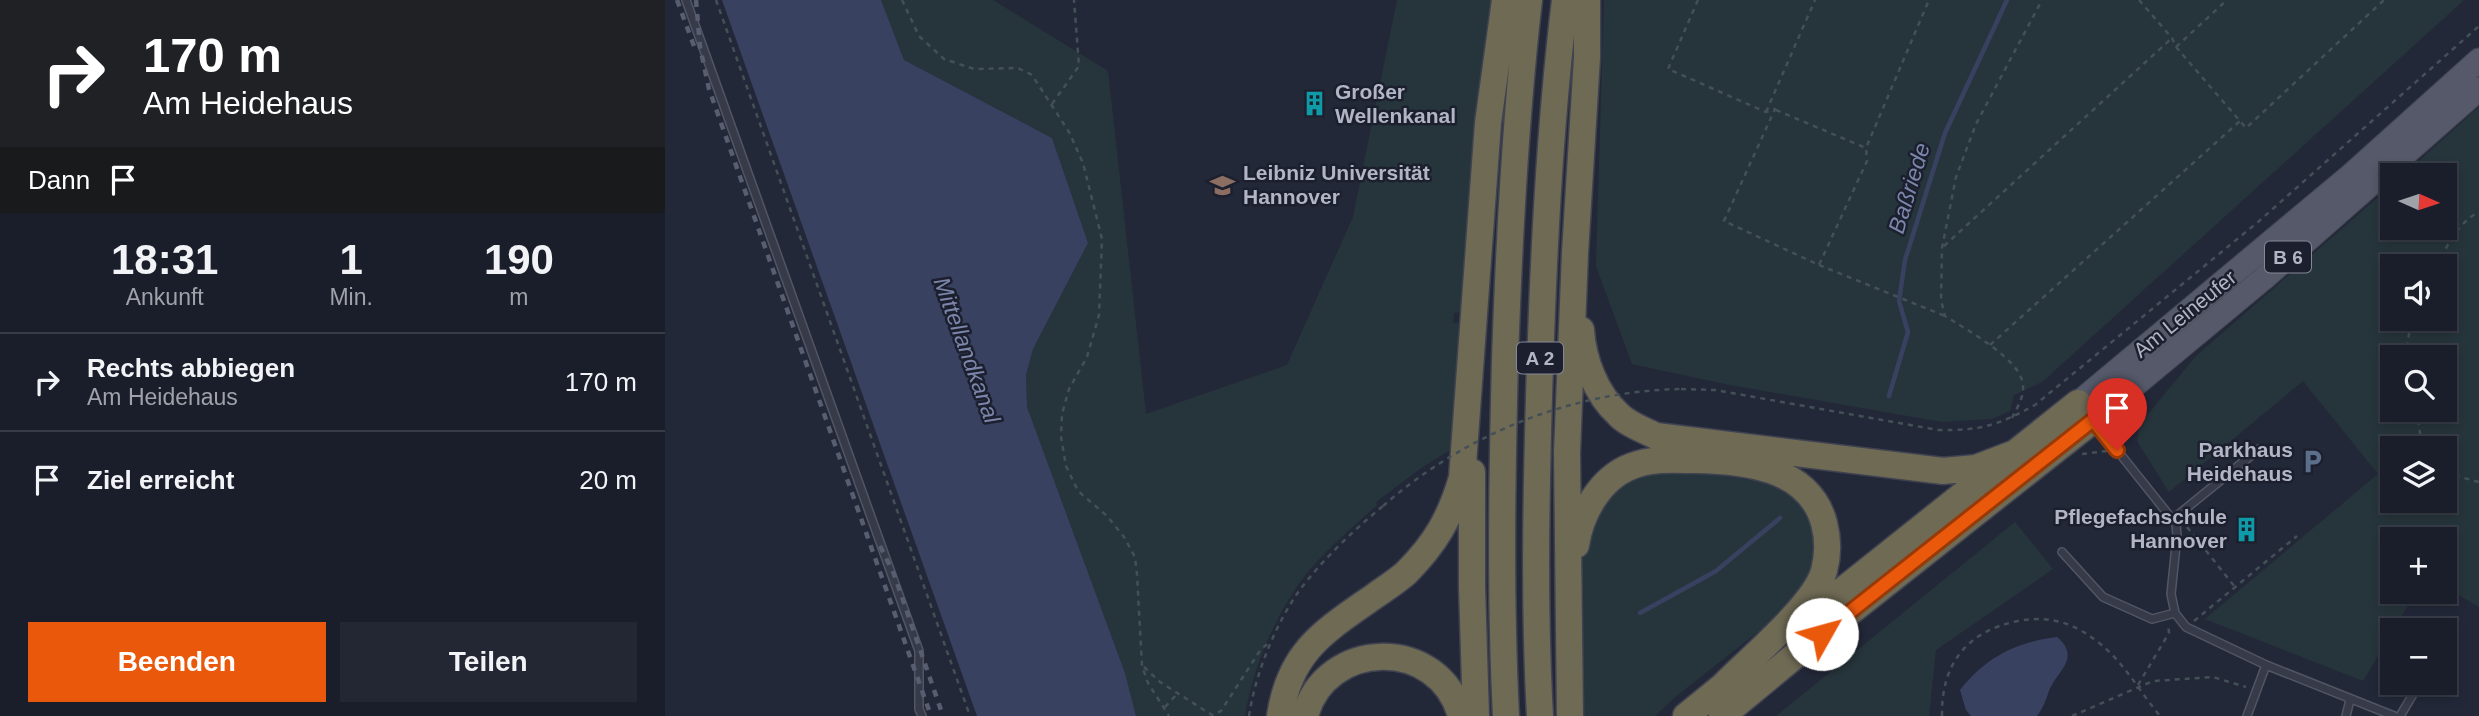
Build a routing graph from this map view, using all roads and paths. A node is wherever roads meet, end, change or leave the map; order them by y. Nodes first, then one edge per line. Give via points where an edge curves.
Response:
1 (686, 0) edge
2 (716, 0) edge
3 (902, 0) edge
4 (1074, 0) edge
5 (1505, 0) edge
6 (1529, 0) edge
7 (1565, 0) edge
8 (1587, 0) edge
9 (1698, 0) edge
10 (1815, 0) edge
11 (1929, 0) edge
12 (2042, 0) edge
13 (2139, 0) edge
14 (2227, 0) edge
15 (2384, 0) edge
16 (2479, 26) edge
17 (2172, 38) junction
18 (2176, 47) junction
19 (2479, 60) edge
20 (2479, 89) edge
21 (1052, 104) junction
22 (1775, 109) junction
23 (1766, 112) junction
24 (2240, 121) junction
25 (1866, 148) junction
26 (2479, 212) edge
27 (1942, 248) junction
28 (1575, 253) junction
29 (2443, 254) edge
30 (1819, 265) junction
31 (1945, 316) junction
32 (1990, 345) junction
33 (1472, 366) junction
34 (2085, 412) junction
35 (2013, 418) junction
36 (2259, 449) dead end
37 (2018, 452) junction
38 (2457, 476) edge
39 (2479, 482) edge
40 (2175, 517) junction
41 (2297, 536) dead end
42 (2212, 542) dead end
43 (2204, 548) junction
44 (2062, 552) dead end
45 (2235, 587) junction
46 (2171, 614) junction
47 (2186, 627) junction
48 (1272, 640) junction
49 (1568, 652) junction
50 (2266, 665) junction
51 (1142, 666) junction
52 (2138, 685) junction
53 (2256, 690) junction
54 (1177, 694) junction
55 (2413, 695) edge
56 (2350, 700) junction
57 (1725, 706) edge
58 (1164, 708) junction
59 (922, 716) edge
60 (970, 716) edge
61 (1170, 716) edge
62 (1212, 716) edge
63 (1249, 716) edge
64 (1280, 716) edge
65 (1304, 716) edge
66 (1461, 716) edge
67 (1476, 716) edge
68 (1506, 716) edge
69 (1540, 716) edge
70 (1570, 716) edge
71 (1686, 716) edge
72 (1942, 716) edge
73 (2071, 716) edge
74 (2160, 716) edge
75 (2247, 716) edge
76 (2346, 716) edge
77 (2394, 716) edge
78 (2400, 716) edge

1 - 59 lane via 919,651
2 - 60 path
3 - 21 path via 919,36 944,59 974,69 1019,68 1032,75
4 - 21 path via 1079,66
5 - 33 highway via 1488,124
6 - 68 highway, A 2 via 1507,301 1502,472
7 - 69 highway, A 2 via 1543,274 1536,622
8 - 28 highway
9 - 23 path via 1668,69
10 - 23 path
11 - 25 path
12 - 27 path via 1976,124 1956,177
13 - 17 path
14 - 18 path
15 - 24 path via 2246,128
16 - 35 path via 2258,222 2035,405
17 - 18 path
17 - 27 path
18 - 24 path
19 - 34 main road, Am Leineufer / B 6
20 - 34 main road, Am Leineufer / B 6 via 2263,279
21 - 51 path via 1083,163 1103,239 1099,315 1087,357 1069,389 1061,437 1066,466 1078,491 1107,516 1135,557
22 - 23 path
22 - 25 path
22 - 30 path via 1724,221
24 - 32 path
25 - 30 path via 1867,161
26 - 29 path via 2456,232
27 - 31 path
28 - 37 highway via 1582,345 1597,388 1619,416 1656,436 1943,471 1976,468
28 - 49 highway via 1567,453
30 - 31 path
31 - 32 path
32 - 35 path via 2018,370 2024,384
33 - 64 highway via 1462,478 1451,512 1404,575 1330,628 1299,658 1288,680
33 - 67 highway
34 - 37 highway, Am Leineufer / B 6
34 - 40 lane
34 - 57 highway, Am Leineufer / B 6
35 - 48 path, bridge via 1966,430 1938,430 1715,390 1681,389 1600,397 1537,415 1455,455 1383,506 1299,591
36 - 40 lane
37 - 57 highway, Am Leineufer / B 6
38 - 39 path
40 - 43 path
40 - 46 lane
41 - 45 path
42 - 43 path
43 - 45 path
44 - 46 lane via 2103,597 2152,619
45 - 47 path
46 - 47 lane
46 - 52 path via 2169,633
47 - 50 lane
48 - 62 path via 1261,649 1221,711
48 - 63 path
49 - 57 highway via 1577,539 1585,512 1615,475 1638,464 1664,460 1766,468 1795,481 1821,512 1826,530 1824,570 1807,602
49 - 70 highway
50 - 53 lane
50 - 56 lane
51 - 54 path
51 - 58 path
52 - 53 path via 2213,677
52 - 72 path via 2114,654 2066,622 2026,620 1992,628 1966,646 1945,681
52 - 73 path
52 - 74 path
53 - 75 lane
54 - 58 path
54 - 62 path
55 - 78 lane
56 - 76 lane
56 - 77 lane
57 - 71 highway, Am Leineufer / B 6
58 - 61 path
65 - 66 highway via 1329,677 1343,667 1379,656 1412,660 1429,668

